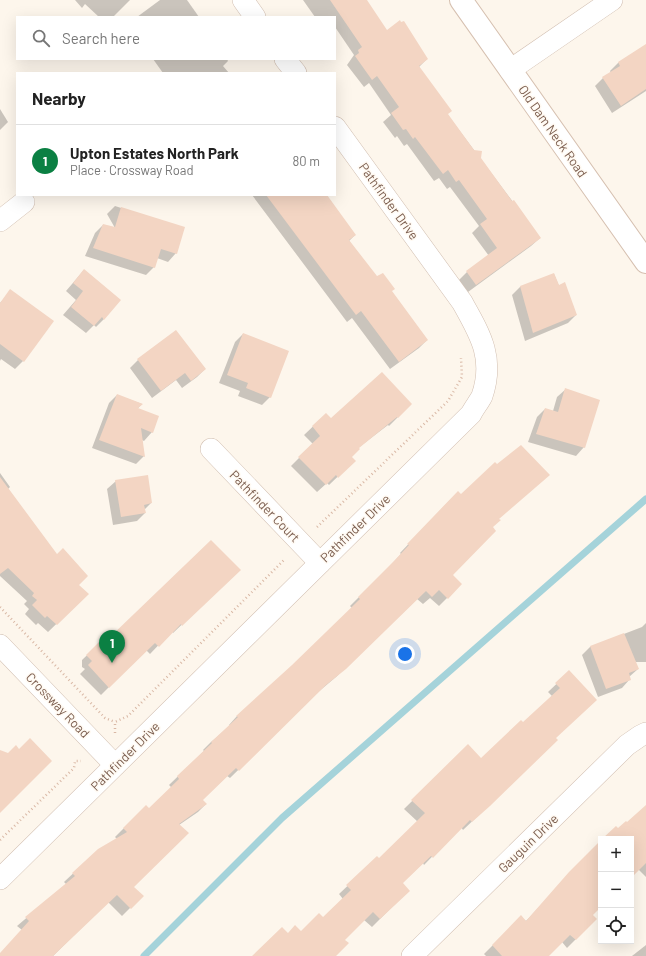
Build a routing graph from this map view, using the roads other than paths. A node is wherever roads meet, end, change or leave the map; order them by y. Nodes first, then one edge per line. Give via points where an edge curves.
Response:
1 (242, 0) edge
2 (461, 0) edge
3 (612, 0) edge
4 (254, 16) edge
5 (287, 60) edge
6 (510, 70) junction
7 (295, 72) edge
8 (336, 128) edge
9 (24, 202) dead end
10 (0, 221) edge
11 (646, 262) edge
12 (211, 450) dead end
13 (320, 563) junction
14 (0, 645) edge
15 (646, 733) edge
16 (115, 765) junction
17 (0, 879) edge
18 (412, 956) edge

1 - 4 street
2 - 6 street, Old Dam Neck Road
3 - 6 street
5 - 7 street
6 - 11 street, Old Dam Neck Road
8 - 13 street, Pathfinder Drive via 462,302 487,354 487,376 481,396 471,414
9 - 10 street
12 - 13 street, Pathfinder Court
13 - 16 street, Pathfinder Drive
14 - 16 street, Crossway Road
15 - 18 street, Gauguin Drive via 627,745
16 - 17 street, Pathfinder Drive

